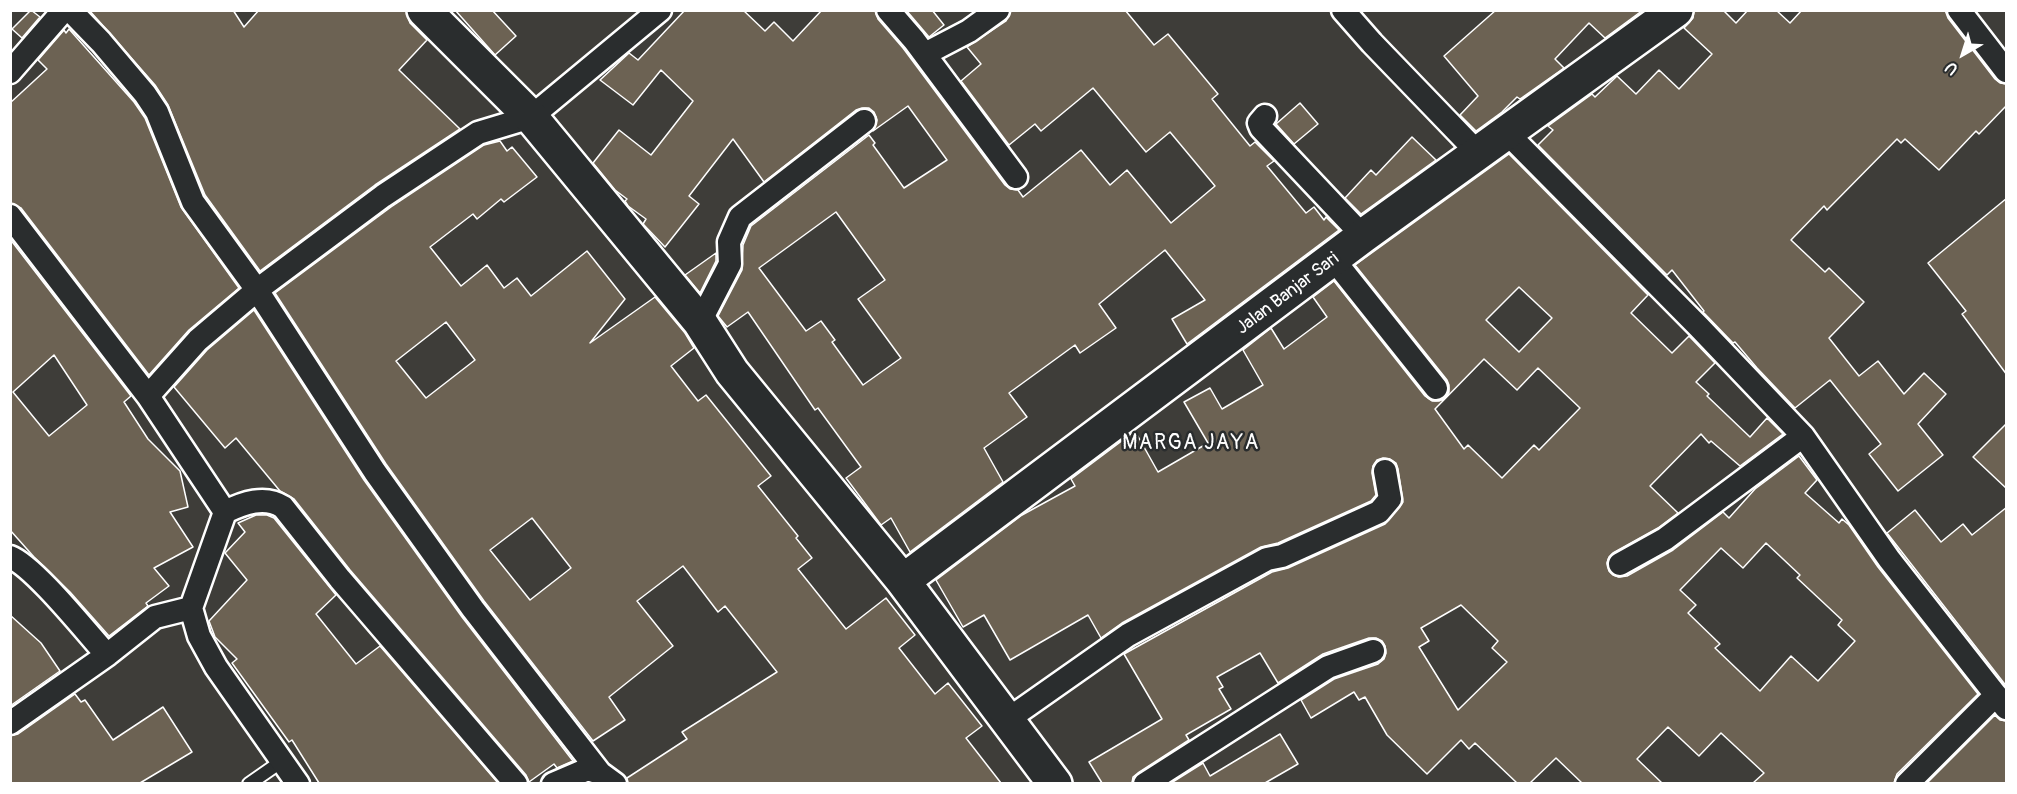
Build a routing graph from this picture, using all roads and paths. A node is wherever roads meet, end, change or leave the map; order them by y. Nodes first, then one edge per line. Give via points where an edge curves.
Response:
1 (64, 10) edge
2 (70, 10) edge
3 (424, 10) edge
4 (660, 10) edge
5 (888, 10) edge
6 (998, 10) edge
7 (1343, 10) edge
8 (1676, 10) edge
9 (1959, 10) edge
10 (925, 54) junction
11 (2007, 71) edge
12 (10, 72) edge
13 (1265, 116) dead end
14 (531, 117) junction
15 (864, 121) dead end
16 (1507, 133) junction
17 (1479, 154) junction
18 (1016, 177) dead end
19 (10, 216) edge
20 (1363, 236) junction
21 (1334, 260) junction
22 (257, 290) junction
23 (700, 321) junction
24 (1436, 388) dead end
25 (148, 396) junction
26 (1803, 436) junction
27 (1386, 471) dead end
28 (225, 512) junction
29 (10, 556) edge
30 (1620, 564) dead end
31 (903, 581) junction
32 (191, 608) junction
33 (1373, 651) dead end
34 (107, 655) junction
35 (2001, 702) edge
36 (1007, 720) junction
37 (10, 723) edge
38 (282, 761) junction
39 (608, 778) edge
40 (249, 783) edge
41 (298, 783) edge
42 (516, 783) edge
43 (553, 783) edge
44 (1055, 783) edge
45 (1145, 783) edge
46 (1907, 783) edge

1 - 12 street
2 - 22 street via 145,94 157,112 192,202
3 - 14 street
4 - 14 street
5 - 10 street
6 - 10 street via 969,31
7 - 17 street
8 - 16 street, Jalan Banjar Sari
9 - 11 street
10 - 18 street
13 - 20 street via 1259,123 1261,128
14 - 22 street via 478,133 383,196
14 - 23 street
15 - 23 street via 740,217 729,242 730,264
16 - 17 street, Jalan Banjar Sari
16 - 26 street
17 - 20 street, Jalan Banjar Sari
19 - 25 street
20 - 21 street, Jalan Banjar Sari
21 - 24 street
21 - 31 street, Jalan Banjar Sari
22 - 25 street via 198,340
22 - 39 street via 375,472 473,609
23 - 31 street via 732,372
25 - 28 street
26 - 30 street via 1665,539
26 - 35 street via 1889,559
27 - 36 street via 1390,499 1379,512 1282,556 1267,559 1128,635
28 - 32 street
28 - 42 street via 253,501 274,501 283,507
29 - 34 street via 44,585
31 - 36 street
32 - 34 street via 154,616
32 - 38 street via 199,636 216,667
33 - 45 street via 1328,667
34 - 37 street
35 - 46 street
36 - 44 street
38 - 40 lane
38 - 41 street
39 - 43 street via 588,769

